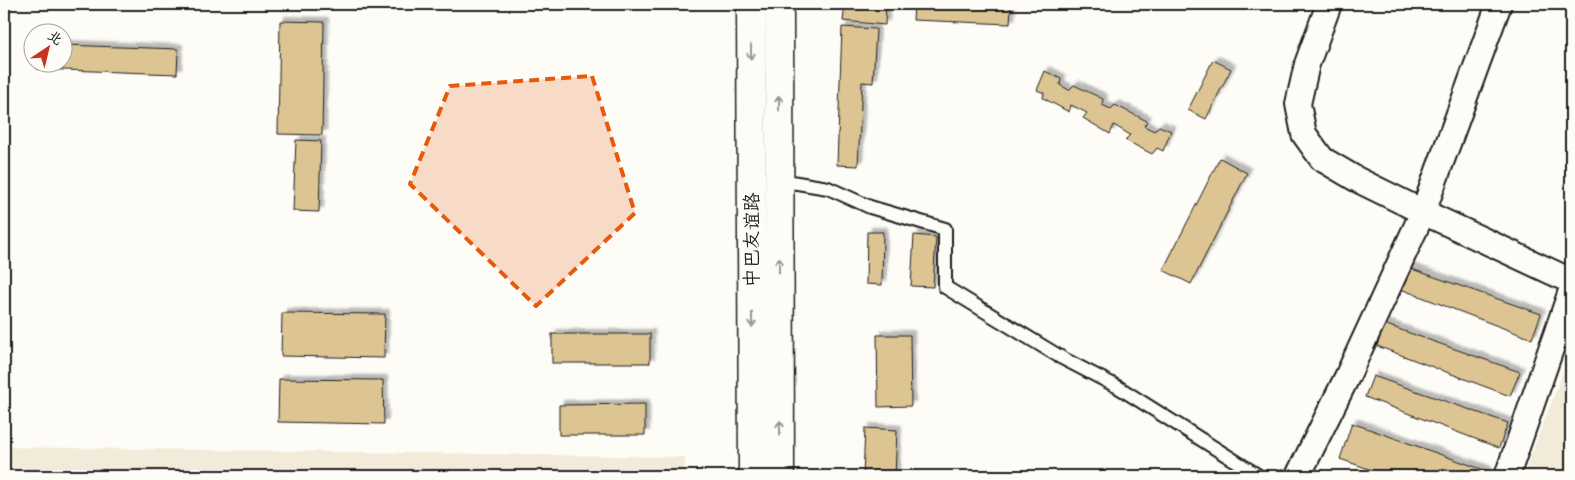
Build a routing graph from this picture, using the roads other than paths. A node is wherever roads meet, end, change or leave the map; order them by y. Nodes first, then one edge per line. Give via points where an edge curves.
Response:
1 (751, 4) edge
2 (779, 4) edge
3 (1329, 4) edge
4 (1499, 4) edge
5 (779, 180) junction
6 (1423, 212) junction
7 (1571, 281) edge
8 (1571, 291) edge
9 (753, 476) edge
10 (780, 476) edge
11 (1259, 476) edge
12 (1298, 476) edge
13 (1507, 476) edge

1 -> 9 highway, 中巴友谊路
5 -> 2 highway, 中巴友谊路
3 - 6 street via 1307,64 1298,104 1304,134 1322,159
4 - 6 street
10 -> 5 highway, 中巴友谊路
5 - 11 lane via 828,188 870,208 945,229 945,287 1062,358 1118,387
6 - 7 street
6 - 12 street
8 - 13 street

